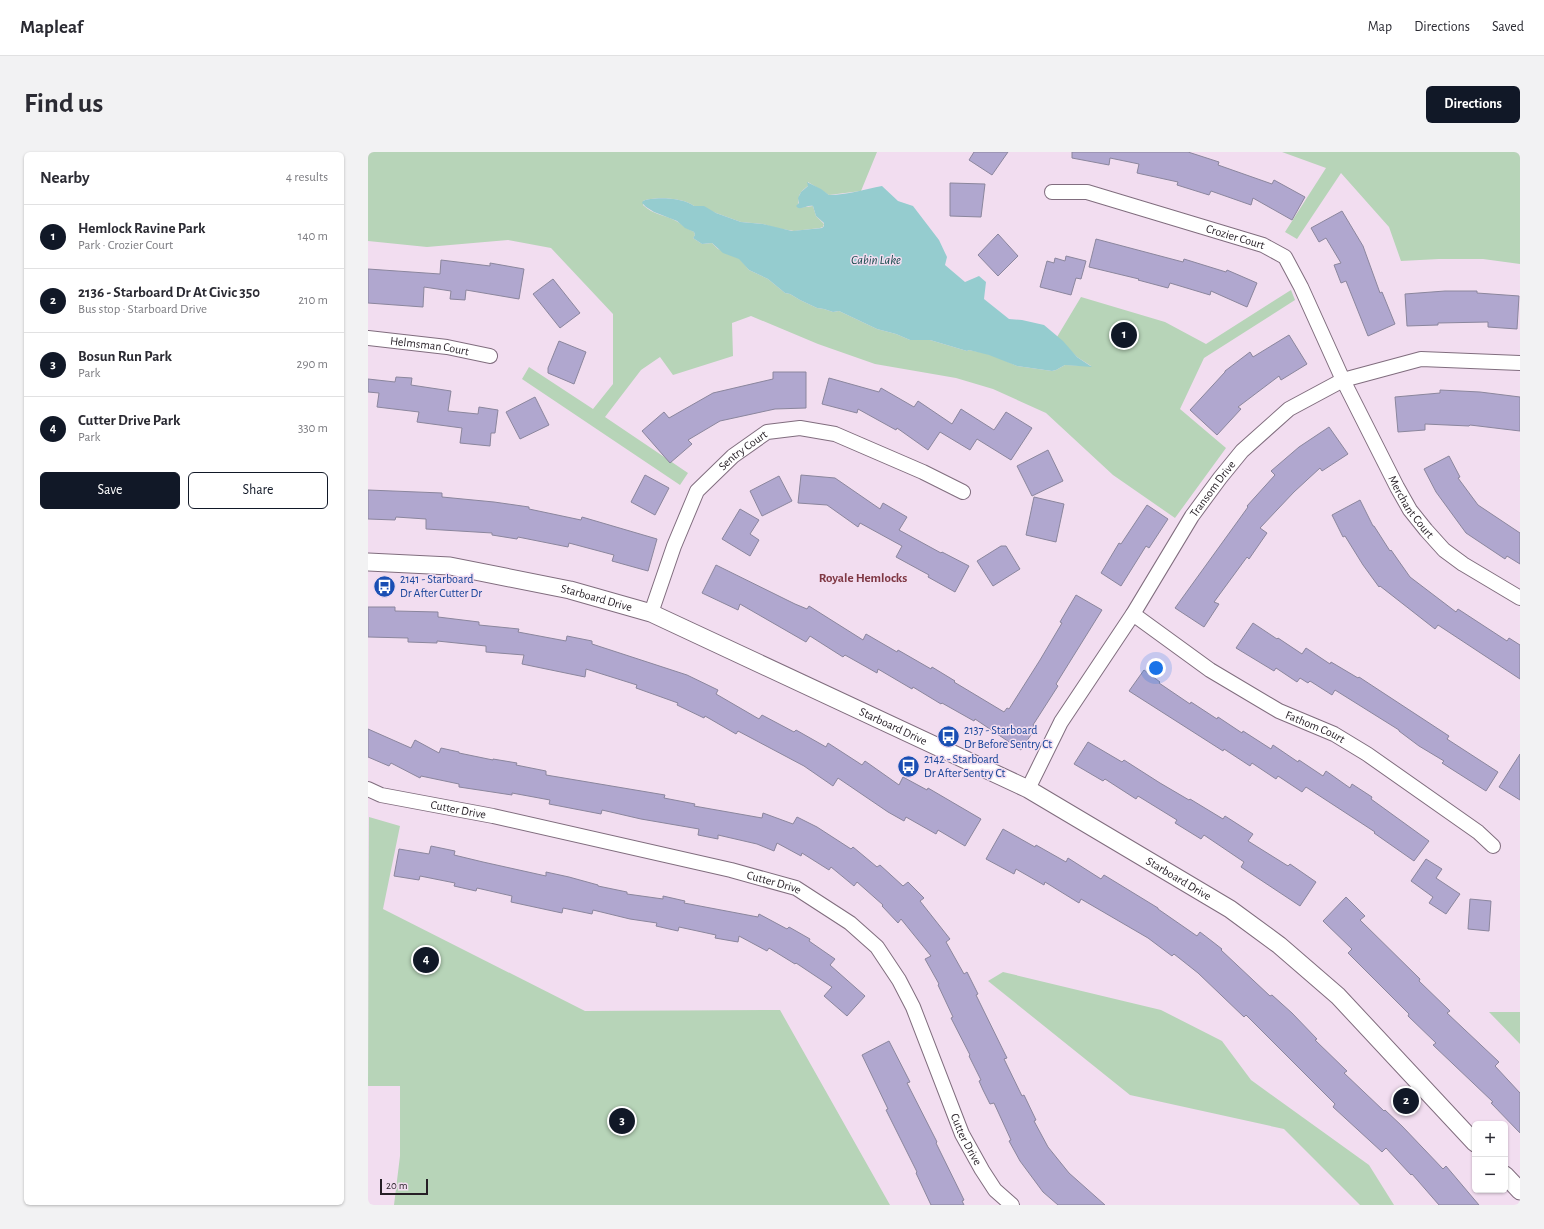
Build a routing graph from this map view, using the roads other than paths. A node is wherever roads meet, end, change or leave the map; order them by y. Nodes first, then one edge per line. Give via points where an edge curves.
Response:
1 (1052, 192) dead end
2 (368, 338) edge
3 (490, 356) dead end
4 (1520, 363) edge
5 (1343, 380) junction
6 (963, 492) dead end
7 (368, 562) edge
8 (1520, 598) edge
9 (651, 613) junction
10 (1133, 614) junction
11 (368, 789) edge
12 (1028, 789) junction
13 (1493, 846) dead end
14 (1472, 1140) edge
15 (1508, 1178) edge
16 (1520, 1191) edge
17 (1012, 1205) edge

1 - 5 street, Crozier Court via 1087,192 1263,245 1285,257
2 - 3 street, Helmsman Court via 446,347
4 - 5 street, Transom Drive via 1421,359
5 - 8 street, Merchant Court via 1397,487 1410,510 1426,530 1444,550 1463,564
5 - 10 street, Transom Drive via 1289,409 1242,451 1192,516
6 - 9 street, Sentry Court via 835,434 800,428 767,432 733,456 697,491 674,546
7 - 9 street, Starboard Drive via 450,566 570,590
9 - 12 street, Starboard Drive
10 - 12 street, Transom Drive via 1061,722
10 - 13 street, Fathom Court via 1223,678 1279,711 1334,734 1367,754 1478,832
11 - 17 street, Cutter Drive via 381,795 493,816 723,868 796,888 850,923 877,947 913,1007 962,1134 995,1190
12 - 14 street, Starboard Drive via 1230,909 1279,945 1338,996
15 - 16 street

